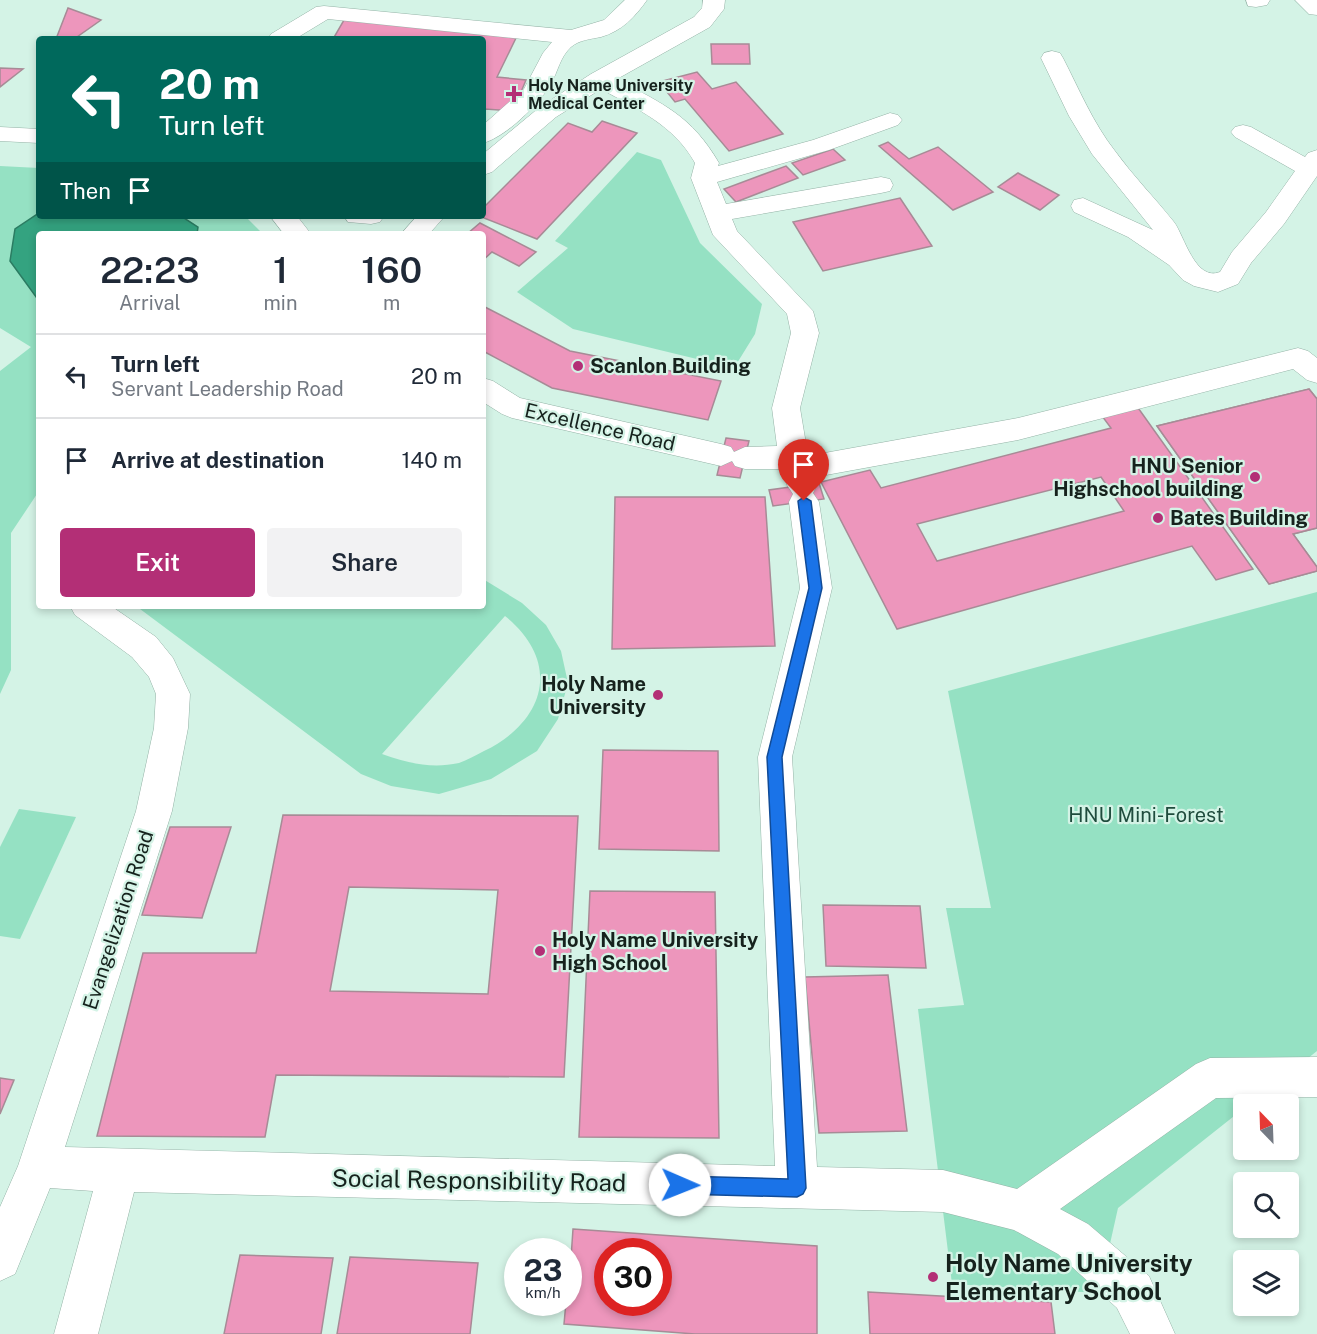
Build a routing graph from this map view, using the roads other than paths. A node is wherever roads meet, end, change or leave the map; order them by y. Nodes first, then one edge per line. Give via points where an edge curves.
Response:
1 (636, 0) edge
2 (714, 0) edge
3 (1306, 0) edge
4 (1317, 9) edge
5 (284, 36) edge
6 (571, 37) junction
7 (1052, 58) dead end
8 (599, 79) junction
9 (890, 120) dead end
10 (1243, 132) dead end
11 (0, 134) edge
12 (486, 134) edge
13 (36, 136) edge
14 (486, 164) edge
15 (1313, 164) edge
16 (704, 178) junction
17 (881, 185) dead end
18 (1083, 206) dead end
19 (716, 214) junction
20 (286, 219) edge
21 (429, 219) edge
22 (296, 231) edge
23 (417, 231) edge
24 (1178, 260) junction
25 (1317, 374) edge
26 (486, 390) edge
27 (799, 478) junction
28 (90, 609) edge
29 (1317, 1077) edge
30 (38, 1167) junction
31 (119, 1171) junction
32 (797, 1188) junction
33 (1021, 1211) junction
34 (0, 1259) edge
35 (76, 1334) edge
36 (1153, 1334) edge

1 - 6 street via 623,18 596,32
2 - 8 street via 713,9 702,22
3 - 4 street
5 - 6 street via 324,12
6 - 12 street via 550,57 539,85 514,113
7 - 24 street via 1104,154 1166,229
8 - 14 street via 548,112
8 - 16 street via 667,116 695,142 707,163
9 - 16 street
10 - 15 street
11 - 13 street
15 - 24 street via 1229,278 1218,283 1203,280
16 - 19 street
17 - 19 street
18 - 24 street via 1137,231
19 - 27 street via 726,235 800,311 805,333 786,408
20 - 22 street
21 - 23 street
25 - 27 street, Excellence Road via 1298,358 1018,429
26 - 27 street, Excellence Road via 512,407 733,457
27 - 32 street via 816,588 775,757
28 - 30 street, Evangelization Road via 144,647 161,668 173,694 171,728 154,811
29 - 33 street via 1210,1078
30 - 31 street, Social Responsibility Road
30 - 34 street, Evangelization Road
31 - 32 street, Social Responsibility Road
31 - 35 street
32 - 33 street, Social Responsibility Road via 943,1191
33 - 36 street, Social Responsibility Road via 1073,1239 1133,1292

